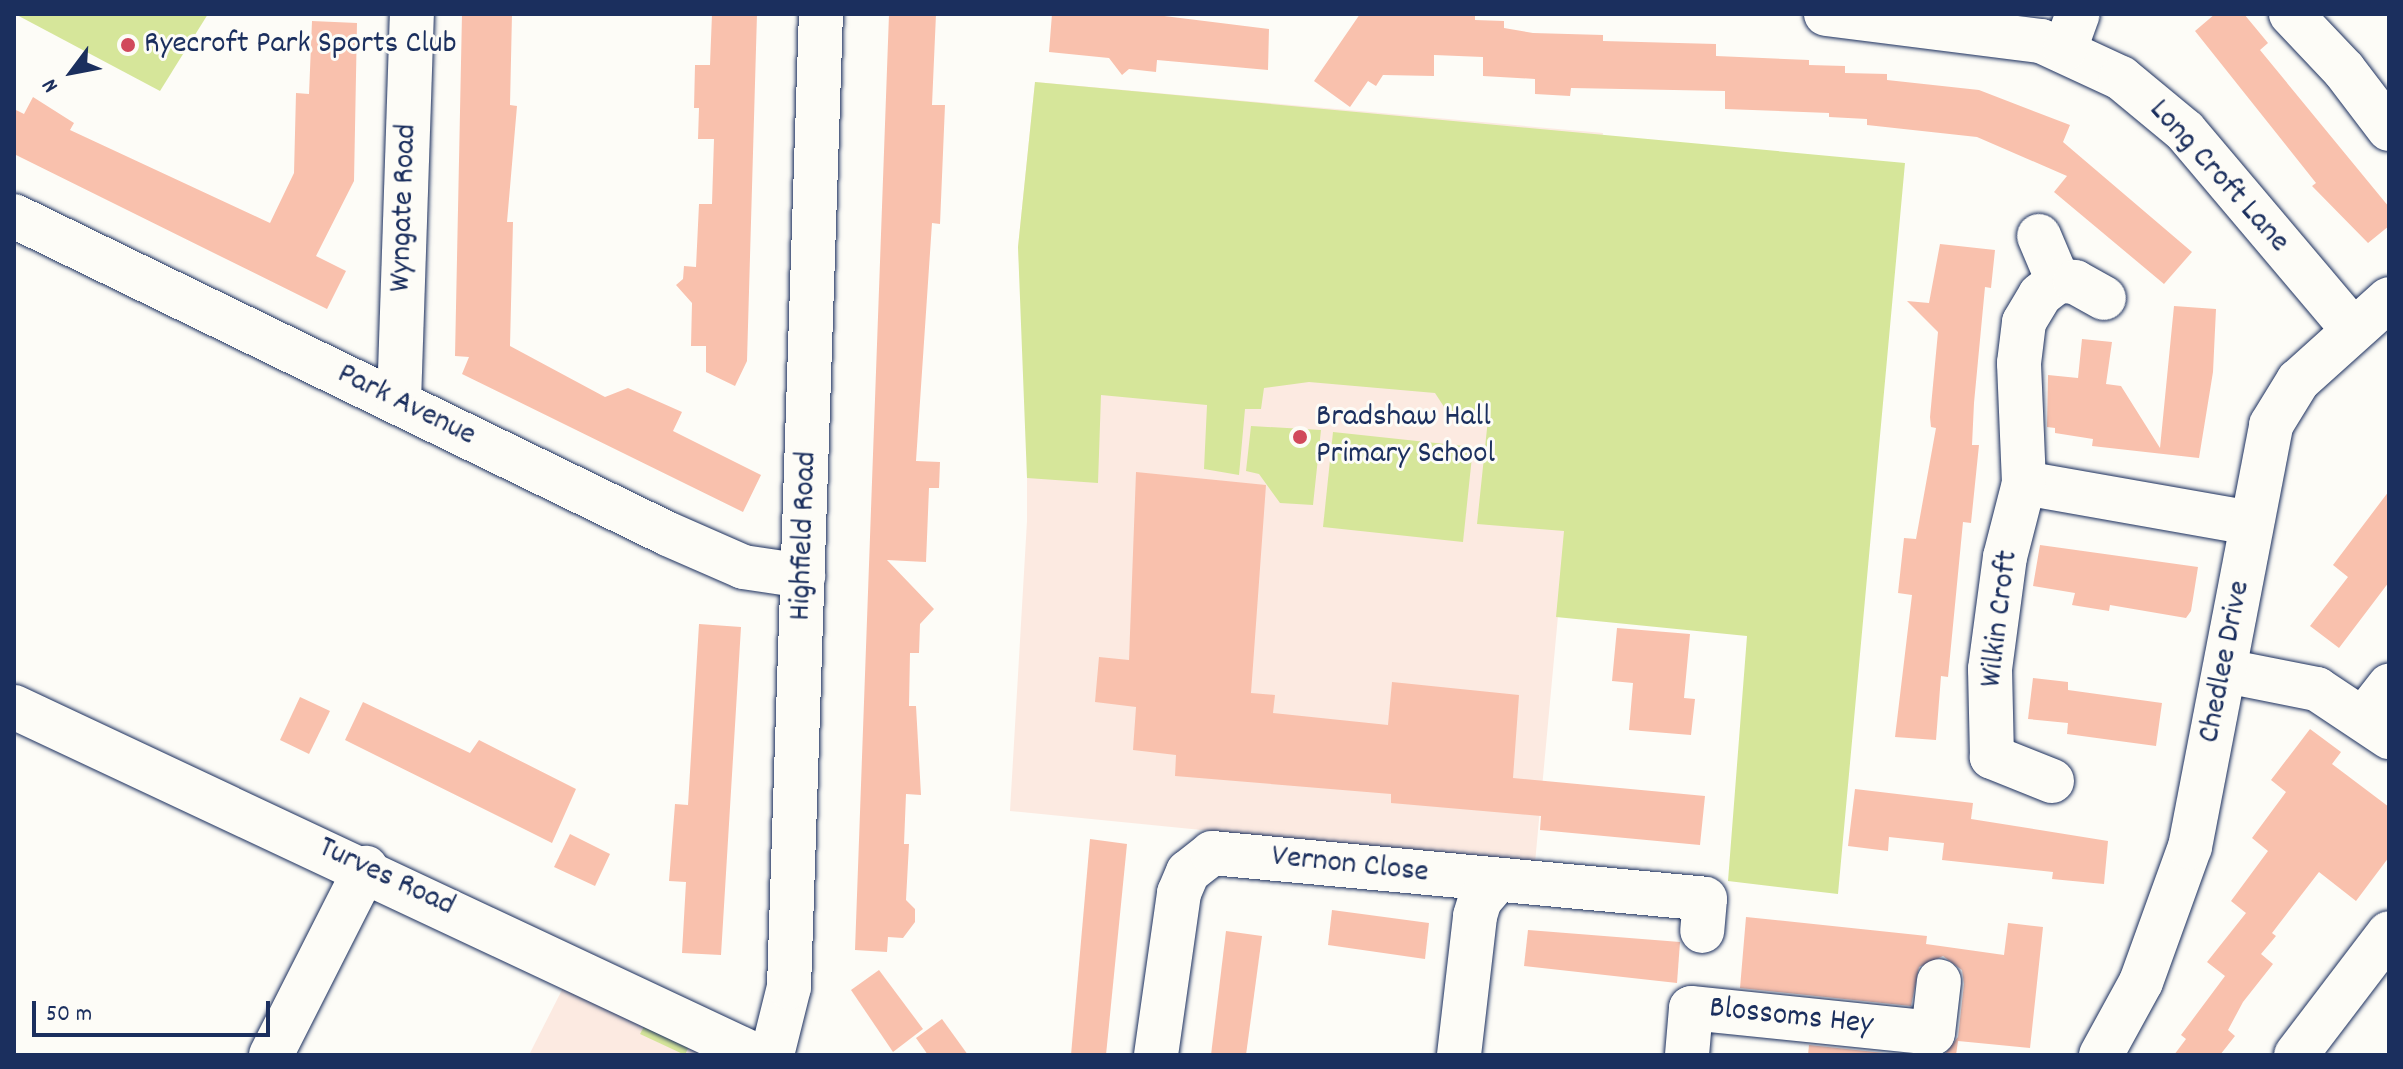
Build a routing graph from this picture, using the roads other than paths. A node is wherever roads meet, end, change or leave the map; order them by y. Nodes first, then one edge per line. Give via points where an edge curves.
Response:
1 (412, 14) edge
2 (821, 14) edge
3 (1826, 14) edge
4 (2291, 14) edge
5 (2071, 31) edge
6 (2389, 129) edge
7 (14, 216) edge
8 (2039, 236) dead end
9 (2058, 281) junction
10 (2104, 298) dead end
11 (2389, 299) edge
12 (2353, 330) junction
13 (399, 402) junction
14 (2024, 483) junction
15 (2251, 523) junction
16 (803, 576) junction
17 (2226, 671) junction
18 (14, 707) edge
19 (2381, 714) edge
20 (2052, 781) dead end
21 (366, 868) junction
22 (1495, 883) junction
23 (1710, 910) dead end
24 (2389, 933) edge
25 (1939, 981) dead end
26 (271, 1055) edge
27 (755, 1055) edge
28 (772, 1055) edge
29 (1156, 1055) edge
30 (1459, 1055) edge
31 (1687, 1055) edge
32 (2101, 1055) edge
33 (2296, 1055) edge

1 - 13 street, Wyngate Road
2 - 16 street, Highfield Road
3 - 5 street, Long Croft Lane via 2012,36
4 - 6 street via 2344,70
5 - 12 street, Long Croft Lane via 2170,115
7 - 13 street, Park Avenue
8 - 9 street
9 - 10 street via 2075,282
9 - 14 street, Wilkin Croft via 2031,305 2024,322 2018,395
11 - 12 street, Chedlee Drive
12 - 15 street, Chedlee Drive via 2298,381 2282,405 2265,447
13 - 16 street, Park Avenue via 743,567
14 - 15 street
14 - 20 street, Wilkin Croft via 2005,557 1975,758
15 - 17 street, Chedlee Drive
16 - 28 street, Highfield Road via 789,987
17 - 19 street via 2306,685
17 - 32 street, Chedlee Drive via 2177,889 2141,982
18 - 21 street, Turves Road
21 - 26 street
21 - 27 street, Turves Road
22 - 23 street, Vernon Close
22 - 29 street, Vernon Close via 1212,853 1188,872 1174,913
22 - 30 street via 1480,900 1475,916
24 - 33 street
25 - 31 street, Blossoms Hey via 1933,1033 1691,1008

